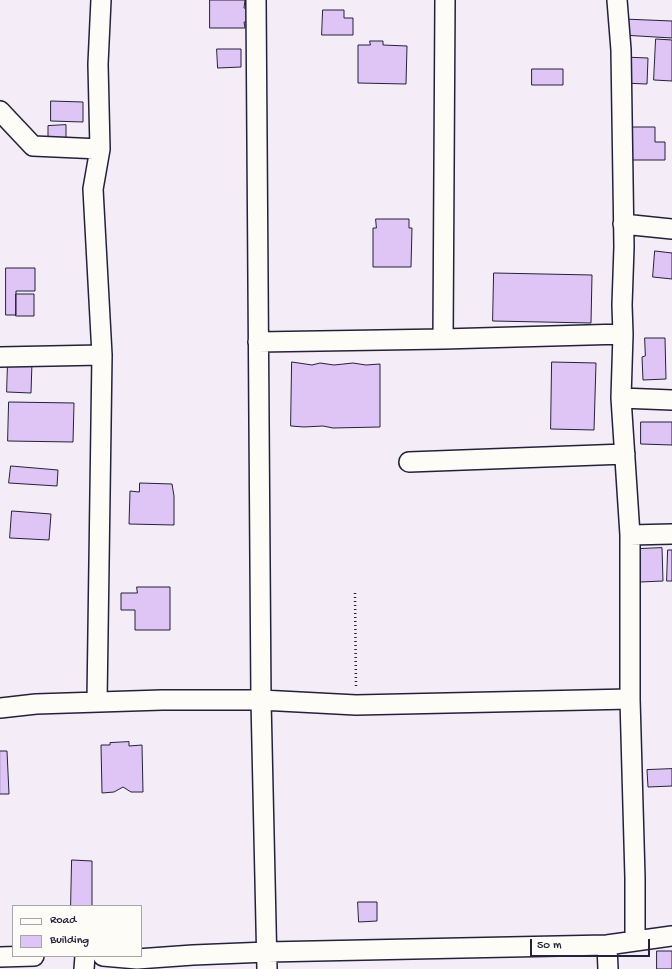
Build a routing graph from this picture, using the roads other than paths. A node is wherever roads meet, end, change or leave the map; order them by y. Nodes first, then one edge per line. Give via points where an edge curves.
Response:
1 (101, 0) edge
2 (256, 0) edge
3 (445, 0) edge
4 (617, 0) edge
5 (0, 111) edge
6 (100, 149) junction
7 (623, 224) junction
8 (672, 229) edge
9 (623, 334) junction
10 (443, 340) junction
11 (258, 342) junction
12 (102, 355) junction
13 (0, 357) edge
14 (621, 398) junction
15 (672, 400) edge
16 (625, 454) junction
17 (409, 462) dead end
18 (672, 534) edge
19 (630, 535) junction
20 (630, 699) junction
21 (260, 700) junction
22 (97, 701) junction
23 (0, 708) edge
24 (672, 936) edge
25 (635, 941) junction
26 (607, 945) junction
27 (0, 957) edge
28 (12, 957) edge
29 (85, 957) edge
30 (114, 957) edge
31 (267, 961) edge
32 (84, 969) edge
33 (608, 969) edge

1 - 6 street via 98,64
2 - 11 street
3 - 10 street
4 - 7 street via 621,50
5 - 6 street via 33,146
6 - 12 street via 93,189
7 - 8 street
7 - 9 street
9 - 10 street
9 - 14 street
10 - 11 street
11 - 21 street
12 - 13 street
12 - 22 street
14 - 15 street
14 - 16 street
16 - 17 street
16 - 19 street
18 - 19 street
19 - 20 street
20 - 21 street via 356,705
20 - 25 street
21 - 22 street
21 - 31 street
22 - 23 street
24 - 25 street
25 - 26 street
26 - 31 street
26 - 33 street
27 - 28 street
29 - 32 street
30 - 31 street via 137,959 193,954

